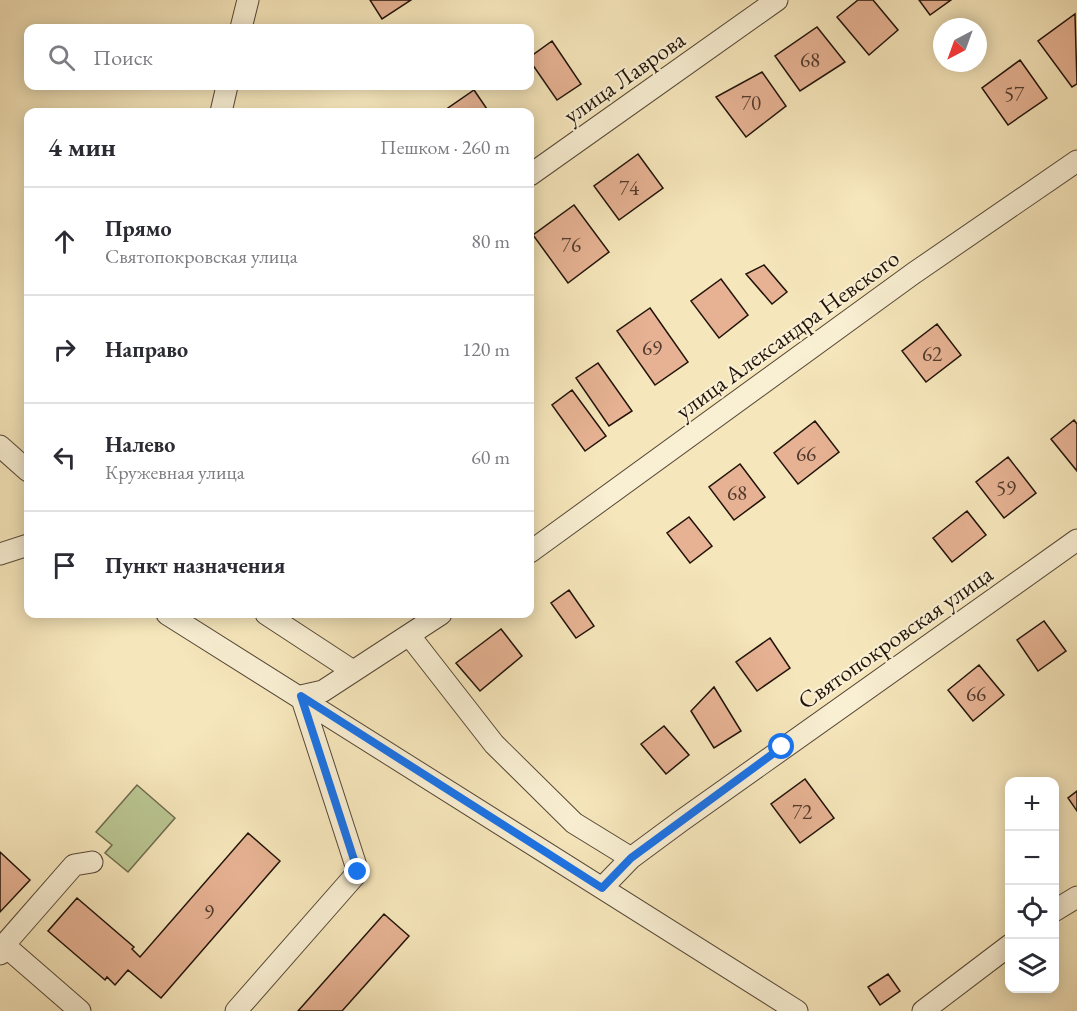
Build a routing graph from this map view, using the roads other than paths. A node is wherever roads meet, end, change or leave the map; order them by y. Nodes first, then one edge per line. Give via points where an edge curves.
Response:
1 (248, 0) edge
2 (777, 0) edge
3 (242, 24) edge
4 (226, 90) edge
5 (222, 108) edge
6 (1077, 161) edge
7 (534, 173) edge
8 (0, 446) edge
9 (24, 467) edge
10 (1077, 540) edge
11 (24, 546) edge
12 (534, 549) edge
13 (0, 555) edge
14 (174, 618) edge
15 (272, 618) edge
16 (435, 618) edge
17 (410, 636) junction
18 (352, 671) junction
19 (301, 696) junction
20 (631, 858) junction
21 (93, 862) dead end
22 (602, 888) junction
23 (1077, 897) edge
24 (1059, 908) edge
25 (1005, 949) edge
26 (2, 950) edge
27 (80, 1011) edge
28 (236, 1011) edge
29 (797, 1011) edge
30 (923, 1011) edge

1 - 3 street
2 - 7 street, улица Лаврова
4 - 5 street
6 - 12 street, улица Александра Невского via 914,273
8 - 9 street
10 - 20 street, Святопокровская улица
11 - 13 street
14 - 19 street
15 - 18 street
16 - 17 street
17 - 18 street
17 - 20 street via 494,744 574,823
18 - 19 street via 323,691
19 - 22 street
19 - 28 street via 358,872
20 - 22 street, Святопокровская улица
21 - 26 street via 74,865
22 - 29 street
23 - 24 street
25 - 30 street
26 - 27 street

